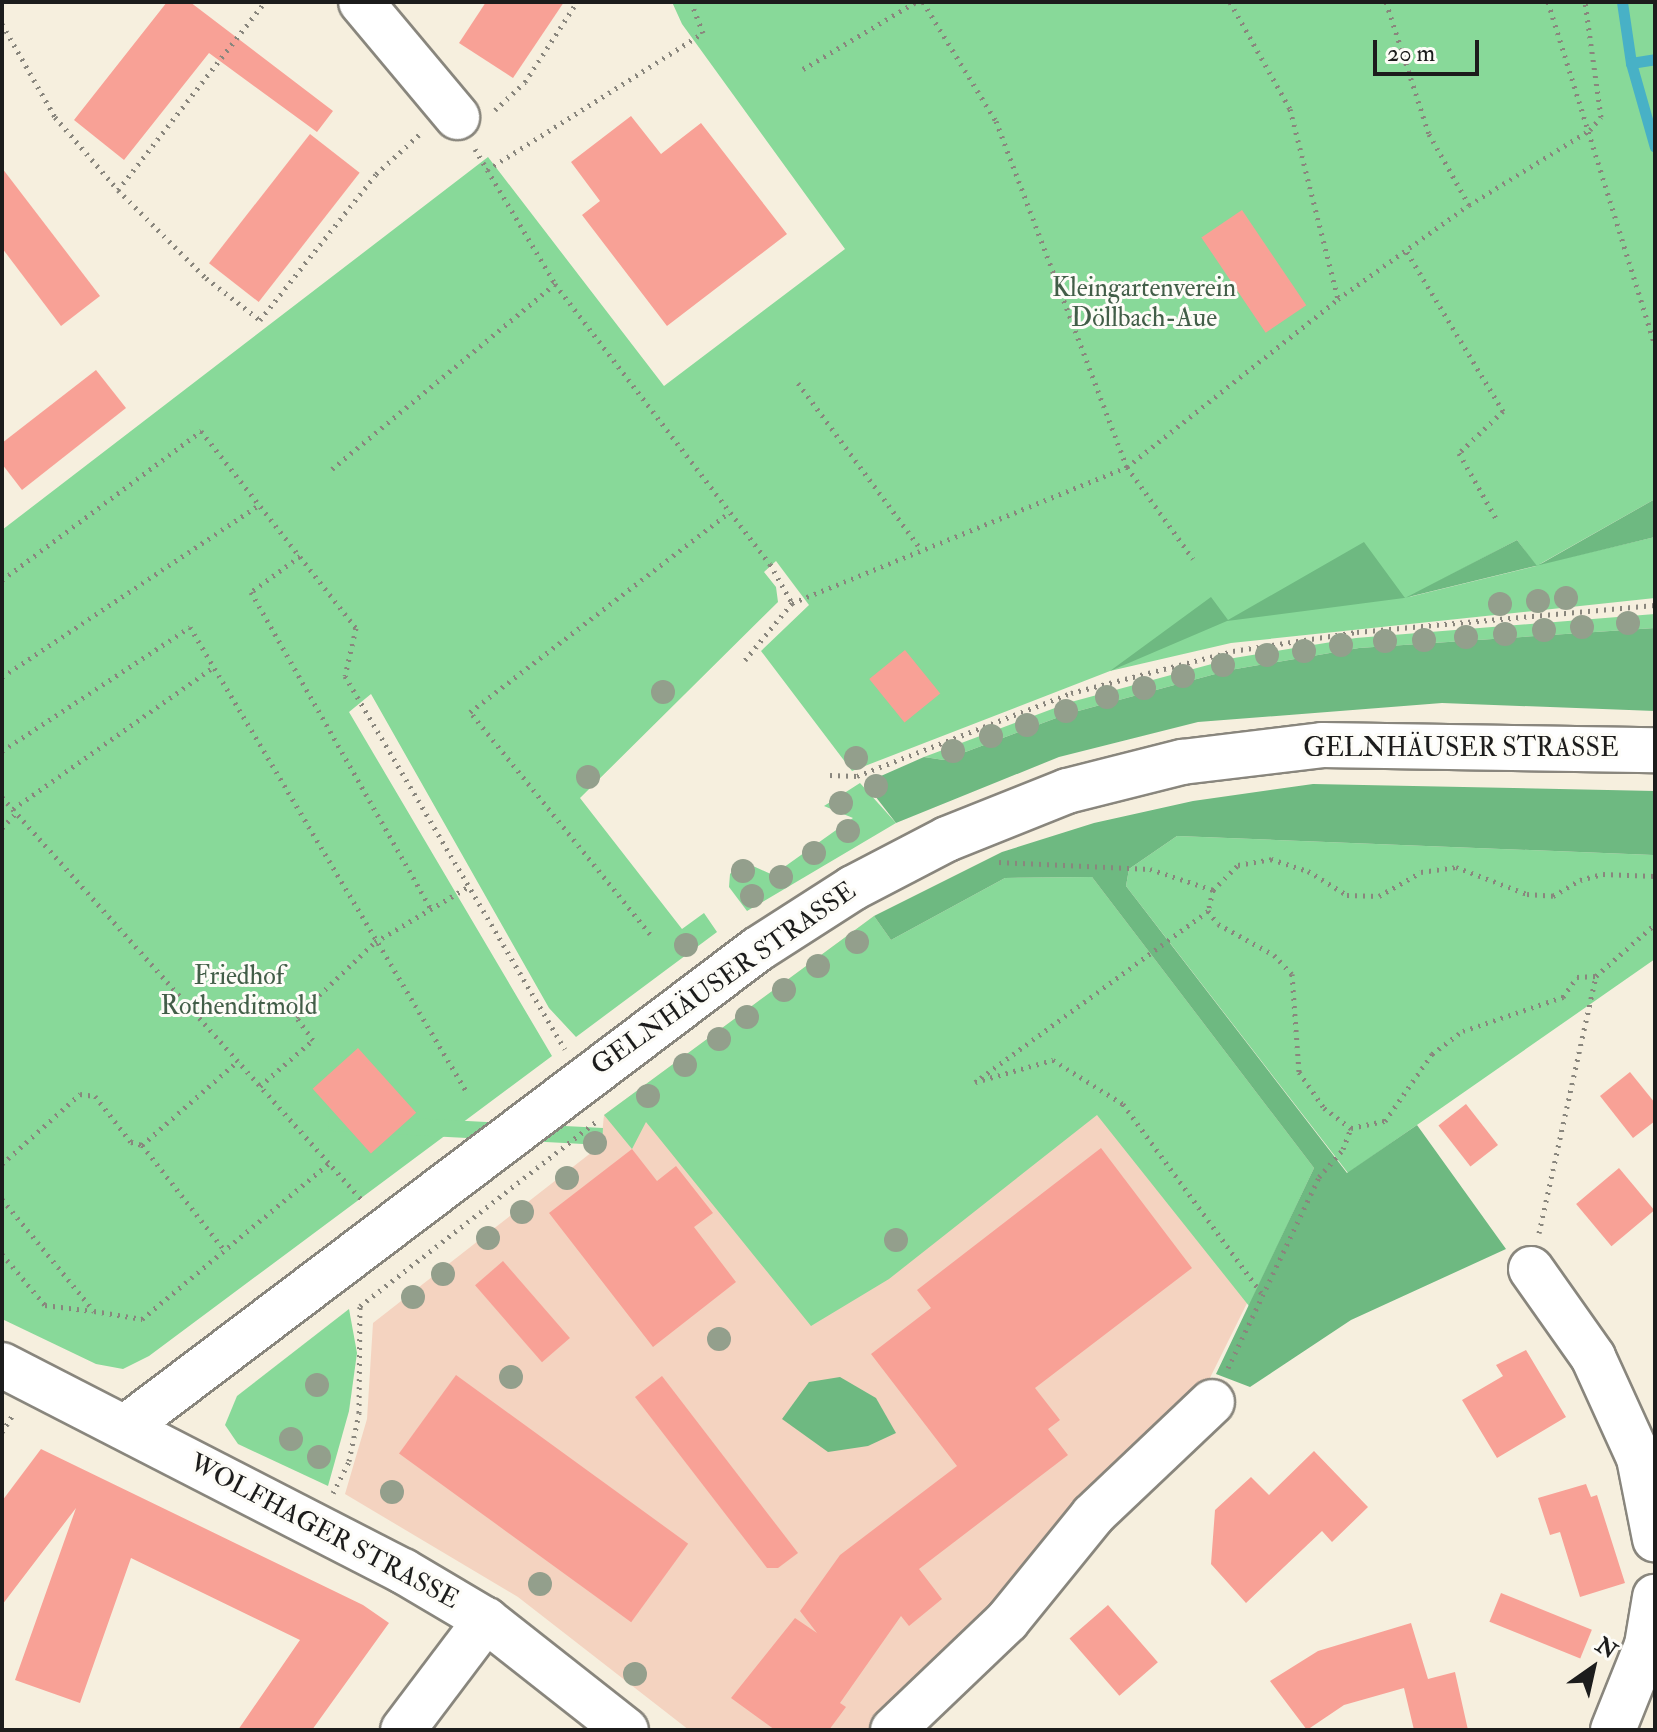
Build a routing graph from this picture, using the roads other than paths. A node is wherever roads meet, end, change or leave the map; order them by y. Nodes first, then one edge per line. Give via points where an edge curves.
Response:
1 (361, 2) edge
2 (457, 117) road end
3 (1655, 750) edge
4 (1531, 1269) road end
5 (2, 1365) edge
6 (1212, 1402) road end
7 (127, 1426) junction
8 (1655, 1539) edge
9 (1655, 1597) edge
10 (486, 1620) junction
11 (403, 1730) edge
12 (626, 1730) edge
13 (893, 1730) edge
14 (1613, 1730) edge

1 - 2 main road
3 - 7 main road, GELNHÄUSER STRASSE via 1322,745 1182,762 1067,791 947,839 853,888 758,949
4 - 8 main road via 1593,1357 1639,1458
5 - 7 main road, WOLFHAGER STRASSE
6 - 13 main road via 1093,1515 1007,1621
7 - 10 main road, WOLFHAGER STRASSE
9 - 14 main road via 1647,1645
10 - 11 main road
10 - 12 main road, WOLFHAGER STRASSE

